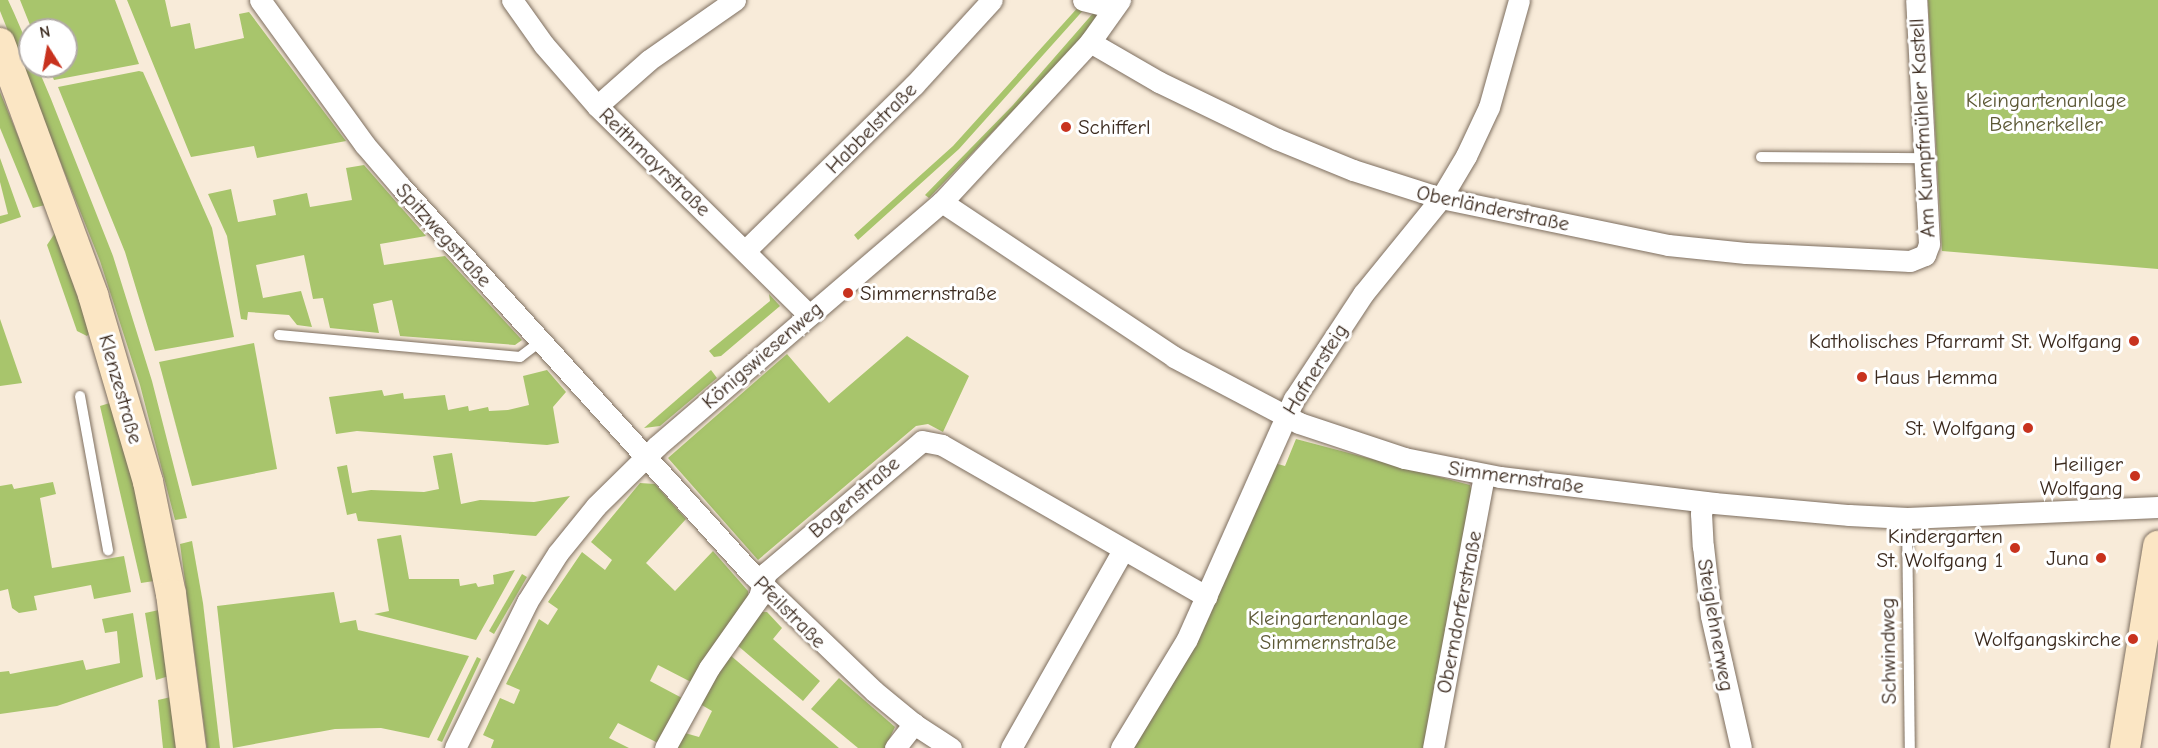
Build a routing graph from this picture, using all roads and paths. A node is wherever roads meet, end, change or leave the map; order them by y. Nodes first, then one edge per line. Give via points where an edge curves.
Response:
1 (260, 0) edge
2 (512, 0) edge
3 (735, 0) edge
4 (992, 0) edge
5 (1083, 0) edge
6 (1519, 0) edge
7 (1916, 0) edge
8 (1117, 4) edge
9 (1090, 42) junction
10 (0, 43) edge
11 (597, 106) junction
12 (1761, 157) dead end
13 (1924, 158) junction
14 (1441, 198) junction
15 (942, 202) junction
16 (745, 251) junction
17 (1925, 255) joint
18 (809, 315) junction
19 (279, 335) dead end
20 (541, 341) junction
21 (80, 396) dead end
22 (1285, 416) junction
23 (646, 456) junction
24 (1485, 475) junction
25 (1705, 502) junction
26 (2158, 507) edge
27 (1907, 518) junction
28 (2158, 546) edge
29 (108, 550) dead end
30 (1122, 552) junction
31 (763, 586) junction
32 (1207, 597) junction
33 (914, 724) junction
34 (191, 748) edge
35 (454, 748) edge
36 (665, 748) edge
37 (895, 748) edge
38 (951, 748) edge
39 (1011, 748) edge
40 (1121, 748) edge
41 (1436, 748) edge
42 (1742, 748) edge
43 (1911, 748) edge
44 (2125, 748) edge

1 - 20 street, Spitzwegstraße via 365,145
2 - 11 street, Reithmayrstraße via 543,45
3 - 11 street via 649,60
4 - 16 street, Habbelstraße via 906,93
5 - 8 street
6 - 14 street, Hafnersteig via 1488,107
7 - 13 street, Am Kumpfmühler Kastell
8 - 9 street, Königswiesenweg
9 - 14 street, Oberländerstraße via 1159,82 1277,139 1353,170
9 - 15 street, Königswiesenweg
10 - 34 street, Klenzestraße via 93,295 148,482 171,594
11 - 16 street, Reithmayrstraße
12 - 13 lane
13 - 17 street, Am Kumpfmühler Kastell via 1929,244
14 - 17 street, Oberländerstraße via 1668,245 1857,260 1911,261
14 - 22 street, Hafnersteig via 1363,294
15 - 18 street, Königswiesenweg
15 - 22 street, Simmernstraße via 1174,357
16 - 18 street, Reithmayrstraße
18 - 23 street, Königswiesenweg
19 - 20 lane via 520,357
20 - 23 street, Spitzwegstraße
21 - 29 lane
22 - 24 street, Simmernstraße via 1367,448
22 - 32 street, Hafnersteig
23 - 31 street, Pfeilstraße
23 - 35 street, Königswiesenweg via 591,513 544,573
24 - 25 street, Simmernstraße
24 - 41 street, Oberndorferstraße
25 - 27 street, Simmernstraße
25 - 42 street, Steiglehnerweg via 1701,513 1702,546 1711,616
26 - 27 street, Simmernstraße
27 - 43 lane, Schwindweg
28 - 44 street
30 - 31 street, Bogenstraße via 942,445 922,441 766,573
30 - 32 street, Bogenstraße
30 - 39 street
31 - 33 street, Pfeilstraße via 818,641
31 - 36 street, Bogenstraße via 694,693
32 - 40 street, Hafnersteig via 1165,679
33 - 37 street
33 - 38 street, Pfeilstraße

